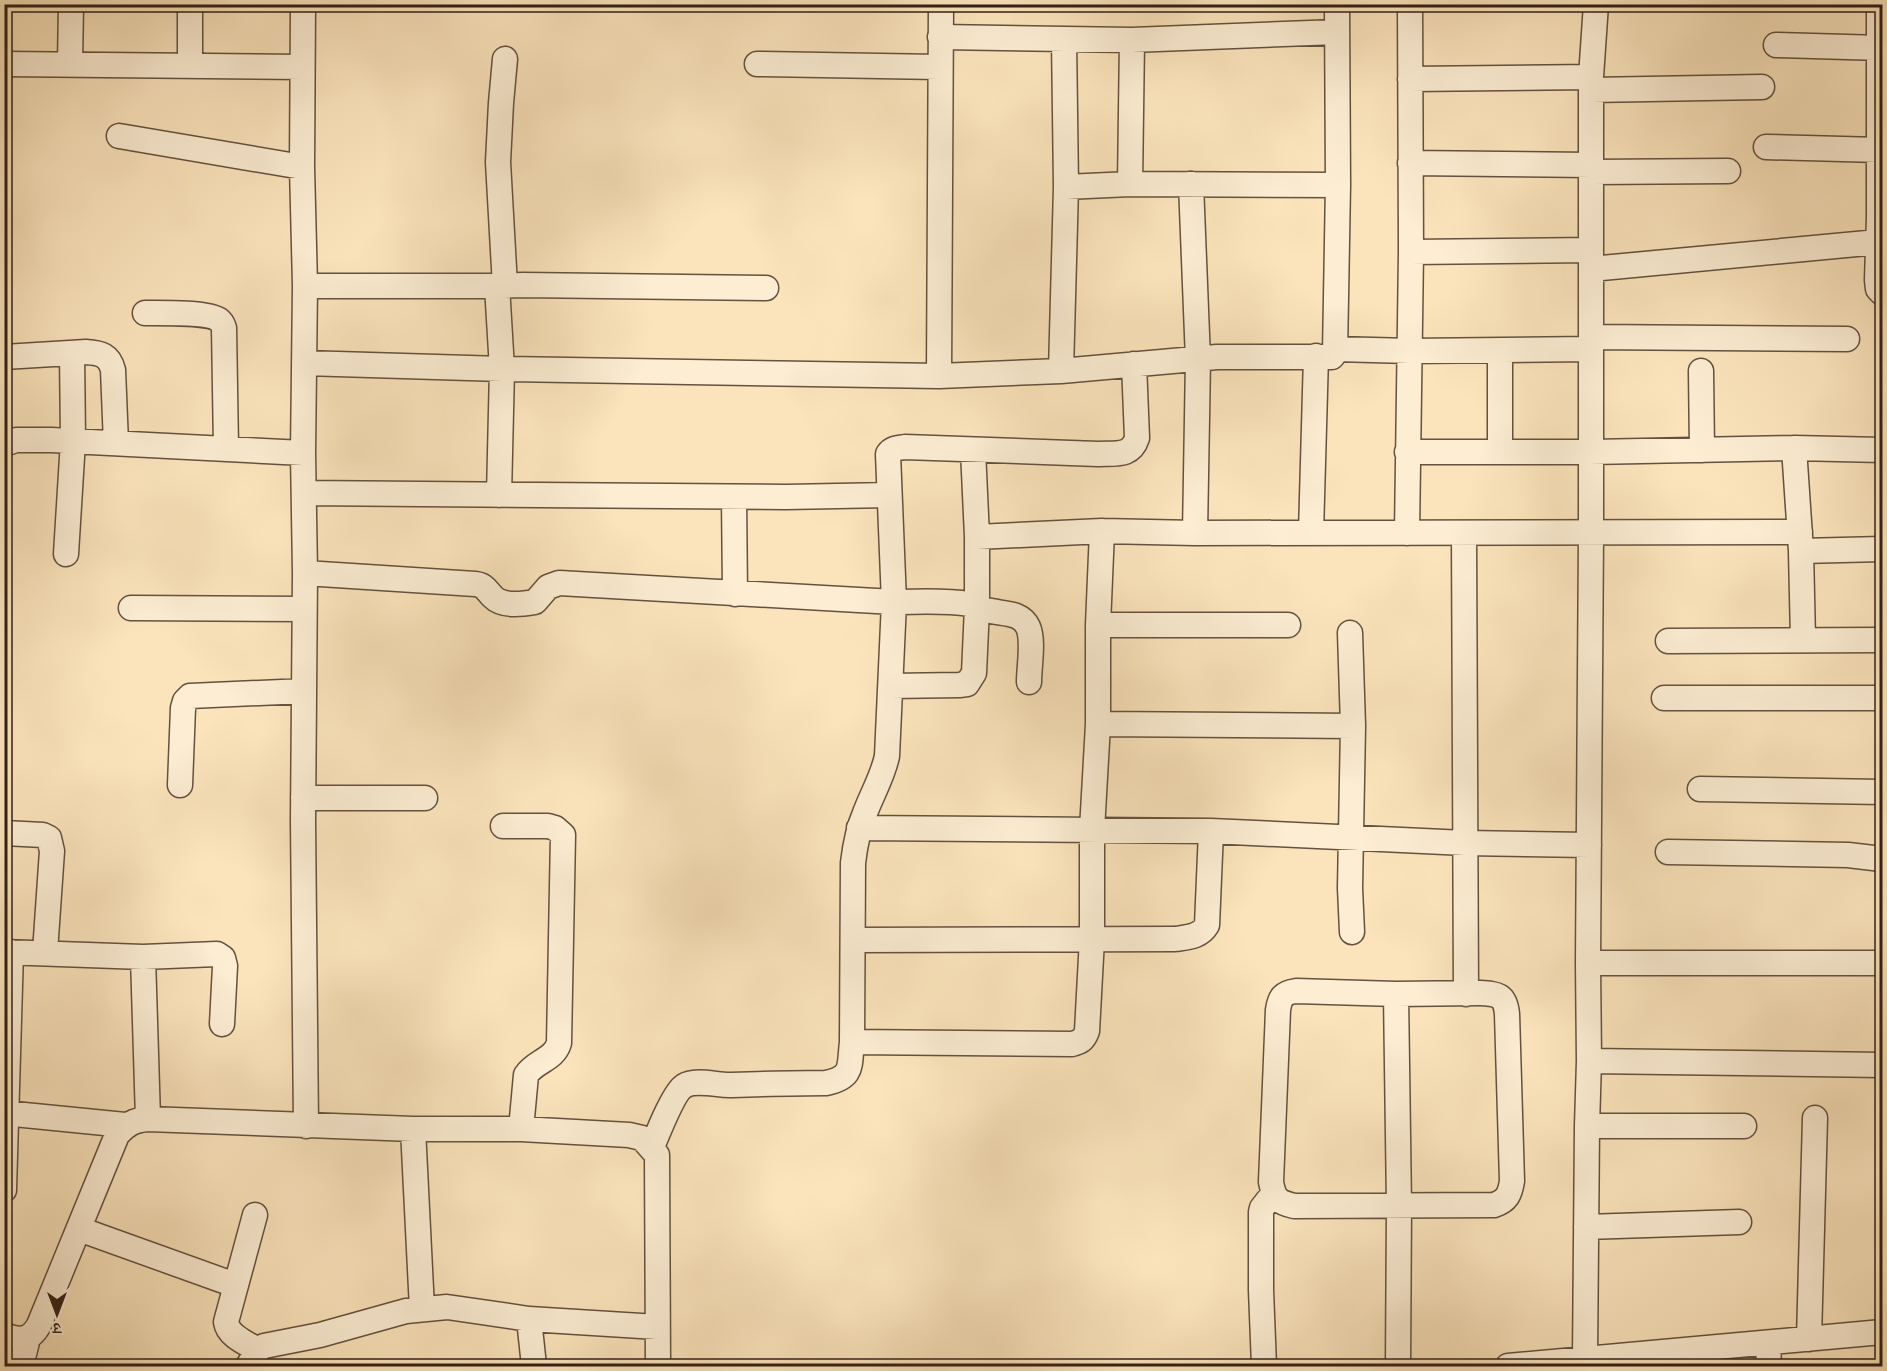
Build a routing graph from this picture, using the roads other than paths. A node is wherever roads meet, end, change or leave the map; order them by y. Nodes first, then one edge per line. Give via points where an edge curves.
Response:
1 (71, 4) edge
2 (190, 4) edge
3 (303, 4) edge
4 (941, 4) edge
5 (1337, 4) edge
6 (1410, 4) edge
7 (1596, 4) edge
8 (1879, 4) edge
9 (1337, 32) junction
10 (940, 37) junction
11 (1064, 39) junction
12 (1132, 40) junction
13 (1776, 45) dead end
14 (1880, 48) edge
15 (506, 59) dead end
16 (4, 64) edge
17 (70, 64) junction
18 (758, 64) dead end
19 (189, 66) junction
20 (302, 67) junction
21 (939, 67) junction
22 (1410, 79) junction
23 (1591, 83) junction
24 (1762, 87) dead end
25 (119, 136) dead end
26 (1766, 147) dead end
27 (1879, 150) junction
28 (1410, 163) junction
29 (302, 167) junction
30 (1591, 169) junction
31 (1728, 171) dead end
32 (1131, 184) junction
33 (1191, 184) junction
34 (1338, 185) junction
35 (1066, 187) junction
36 (1881, 217) edge
37 (1878, 242) junction
38 (1411, 252) junction
39 (1591, 260) junction
40 (305, 286) junction
41 (501, 286) junction
42 (766, 288) dead end
43 (1882, 293) edge
44 (145, 313) dead end
45 (1847, 339) dead end
46 (1591, 343) junction
47 (1410, 351) junction
48 (1500, 351) junction
49 (1325, 352) junction
50 (72, 353) junction
51 (4, 357) edge
52 (1198, 360) junction
53 (304, 363) junction
54 (1134, 364) junction
55 (502, 369) junction
56 (1061, 371) junction
57 (1701, 371) dead end
58 (939, 376) junction
59 (73, 441) junction
60 (116, 443) junction
61 (4, 444) edge
62 (226, 448) junction
63 (1794, 448) junction
64 (973, 450) junction
65 (1702, 450) junction
66 (1882, 450) edge
67 (1407, 452) junction
68 (1500, 452) junction
69 (1591, 452) junction
70 (303, 453) junction
71 (304, 492) junction
72 (499, 495) junction
73 (889, 495) junction
74 (734, 497) junction
75 (1102, 531) junction
76 (1407, 532) junction
77 (1195, 533) junction
78 (1311, 533) junction
79 (1464, 533) junction
80 (1591, 533) junction
81 (977, 537) junction
82 (1801, 541) junction
83 (1882, 549) edge
84 (66, 554) dead end
85 (305, 573) junction
86 (735, 594) junction
87 (894, 602) junction
88 (977, 607) junction
89 (131, 608) dead end
90 (304, 609) junction
91 (1098, 625) junction
92 (1288, 626) dead end
93 (1350, 633) dead end
94 (1803, 640) junction
95 (1882, 640) edge
96 (1668, 641) dead end
97 (1029, 682) dead end
98 (891, 686) junction
99 (304, 691) junction
100 (1664, 698) dead end
101 (1882, 698) edge
102 (1098, 724) junction
103 (1353, 726) junction
104 (180, 785) dead end
105 (1700, 789) dead end
106 (1882, 792) edge
107 (303, 798) junction
108 (425, 798) dead end
109 (503, 826) dead end
110 (859, 828) junction
111 (1092, 830) junction
112 (1211, 831) junction
113 (4, 833) edge
114 (1351, 838) junction
115 (1465, 843) junction
116 (1589, 845) junction
117 (1668, 852) dead end
118 (1882, 859) edge
119 (1352, 932) dead end
120 (1092, 939) junction
121 (854, 940) junction
122 (8, 952) edge
123 (45, 952) junction
124 (143, 957) junction
125 (1588, 963) junction
126 (1882, 963) edge
127 (1466, 993) junction
128 (1396, 994) junction
129 (222, 1024) dead end
130 (852, 1042) junction
131 (1589, 1061) junction
132 (1882, 1065) edge
133 (5, 1113) edge
134 (1815, 1118) dead end
135 (148, 1119) junction
136 (126, 1125) junction
137 (306, 1126) junction
138 (1587, 1126) junction
139 (1744, 1126) dead end
140 (521, 1129) junction
141 (413, 1130) junction
142 (652, 1147) junction
143 (4, 1190) edge
144 (1273, 1194) junction
145 (1399, 1206) junction
146 (255, 1215) dead end
147 (1740, 1222) dead end
148 (1586, 1227) junction
149 (79, 1229) junction
150 (236, 1285) junction
151 (422, 1309) junction
152 (529, 1319) junction
153 (657, 1327) junction
154 (1882, 1332) edge
155 (4, 1335) edge
156 (28, 1338) junction
157 (1809, 1339) junction
158 (1768, 1343) junction
159 (253, 1358) edge
160 (1585, 1359) junction
161 (1546, 1365) edge
162 (21, 1366) edge
163 (534, 1366) edge
164 (658, 1366) edge
165 (1264, 1366) edge
166 (1398, 1366) edge
167 (1508, 1366) edge
168 (1769, 1366) edge

1 - 17 street
2 - 19 street
3 - 20 street
4 - 10 street
5 - 9 street
6 - 22 street
7 - 23 street
8 - 14 street
9 - 12 street
9 - 34 street
10 - 11 street
10 - 21 street
11 - 12 street
11 - 35 street
12 - 32 street
13 - 14 street
14 - 27 street
15 - 41 street via 498,162
16 - 17 street
17 - 19 street
18 - 21 street
19 - 20 street
20 - 29 street
21 - 58 street
22 - 23 street
22 - 28 street
23 - 24 street
23 - 30 street
25 - 29 street
26 - 27 street
27 - 36 street
28 - 30 street
28 - 38 street
29 - 40 street
30 - 31 street
30 - 39 street
32 - 33 street
32 - 35 street
33 - 34 street
33 - 52 street
34 - 49 street
35 - 56 street
36 - 37 street
37 - 39 street
37 - 43 street via 1877,280
38 - 39 street
38 - 47 street
39 - 46 street
40 - 41 street
40 - 53 street
41 - 42 street
41 - 55 street
44 - 62 street via 203,315 222,323
45 - 46 street
46 - 48 street
46 - 69 street
47 - 48 street
47 - 49 street
47 - 67 street
48 - 68 street
49 - 52 street
49 - 78 street
50 - 51 street
50 - 59 street
50 - 60 street via 97,353 111,361
52 - 54 street
52 - 77 street
53 - 55 street
53 - 70 street
54 - 56 street
54 - 64 street via 1137,438 1128,451 1098,454
55 - 58 street
55 - 72 street
56 - 58 street
57 - 65 street
59 - 60 street
59 - 61 street via 16,440
59 - 84 street
60 - 62 street
62 - 70 street
63 - 65 street
63 - 66 street
63 - 82 street
64 - 73 street via 890,450
64 - 81 street
65 - 69 street
67 - 68 street
67 - 76 street
68 - 69 street
69 - 80 street
70 - 71 street
71 - 72 street
71 - 85 street
72 - 74 street
73 - 74 street
73 - 87 street
74 - 86 street
75 - 77 street
75 - 81 street
75 - 91 street
76 - 78 street
76 - 79 street
77 - 78 street
79 - 80 street
79 - 115 street
80 - 82 street
80 - 116 street
81 - 88 street
82 - 83 street
82 - 94 street
85 - 86 street via 474,584 485,586 494,598 507,603 536,602 548,587 560,583
85 - 90 street
86 - 87 street
87 - 88 street via 930,601
87 - 98 street
88 - 97 street via 1019,617 1028,627
88 - 98 street via 974,673 967,684
89 - 90 street
90 - 99 street
91 - 92 street
91 - 102 street
93 - 103 street
94 - 95 street
94 - 96 street
98 - 110 street via 886,762
99 - 104 street via 190,696 183,708
99 - 107 street
100 - 101 street
102 - 103 street
102 - 111 street
103 - 114 street
105 - 106 street
107 - 108 street
107 - 137 street
109 - 140 street via 548,826 562,835 559,1043 553,1055 526,1075
110 - 111 street
110 - 121 street via 854,863
111 - 112 street
111 - 120 street
112 - 114 street
112 - 120 street via 1208,925 1204,931 1175,939
113 - 123 street via 49,838 52,851
114 - 115 street
114 - 119 street
115 - 116 street
115 - 127 street
116 - 125 street
117 - 118 street
120 - 121 street
120 - 130 street via 1087,1031 1079,1042
121 - 130 street
122 - 123 street
122 - 133 street
123 - 124 street
124 - 129 street via 206,953 223,958
124 - 135 street
125 - 126 street
125 - 131 street
127 - 128 street
127 - 145 street via 1492,994 1502,997 1506,1004 1511,1190 1502,1203 1494,1205
128 - 144 street via 1296,991 1280,999
128 - 145 street
130 - 142 street via 848,1072 840,1080 685,1085 674,1098
131 - 132 street
131 - 138 street
133 - 136 street
133 - 143 street
134 - 157 street
135 - 136 street
135 - 137 street
136 - 149 street via 117,1135
137 - 141 street
138 - 139 street
138 - 148 street
140 - 141 street
140 - 142 street via 629,1135 642,1138
141 - 151 street
142 - 153 street via 659,1167
144 - 145 street via 1294,1206
144 - 165 street via 1261,1212
145 - 166 street
146 - 150 street
147 - 148 street
148 - 160 street
149 - 150 street
149 - 156 street via 39,1326
150 - 159 street via 227,1328
151 - 152 street via 471,1309
151 - 159 street via 273,1343
152 - 153 street
152 - 163 street
153 - 164 street
154 - 157 street
155 - 156 street
156 - 162 street
157 - 158 street
158 - 160 street
158 - 168 street
160 - 161 street
161 - 167 street

